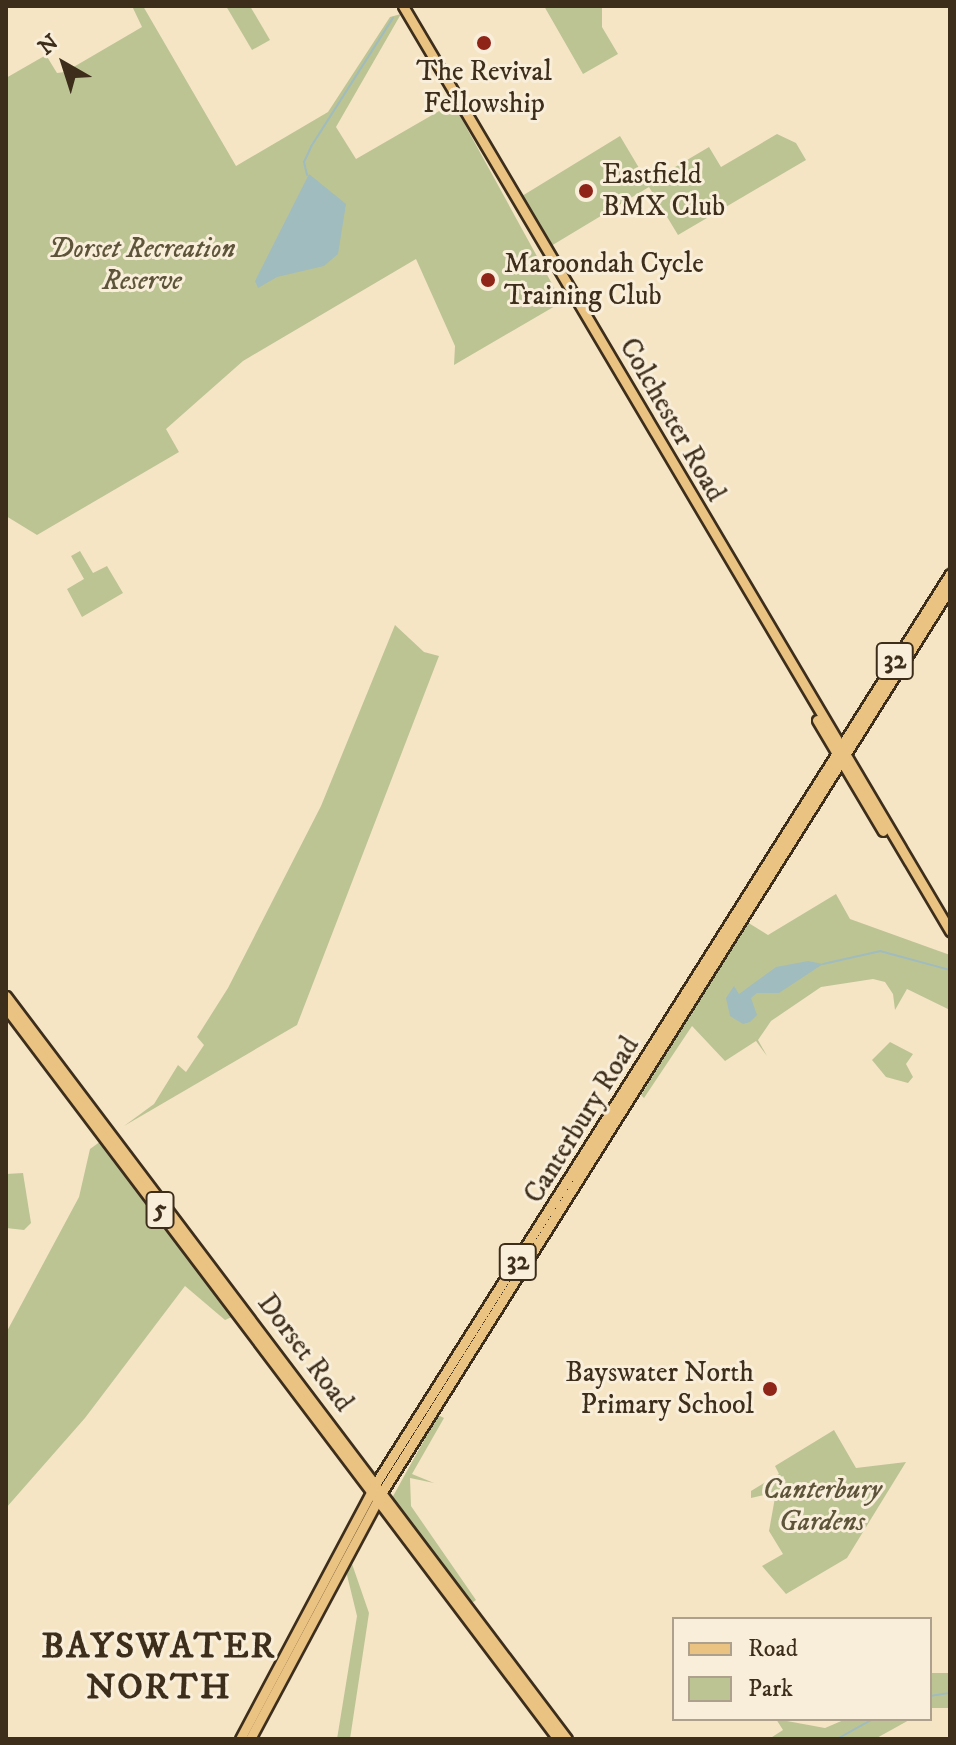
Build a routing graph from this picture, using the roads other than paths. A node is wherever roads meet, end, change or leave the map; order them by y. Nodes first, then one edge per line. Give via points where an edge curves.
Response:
1 (403, 6) edge
2 (950, 574) edge
3 (950, 588) edge
4 (805, 691) junction
5 (828, 728) junction
6 (852, 730) junction
7 (826, 739) junction
8 (840, 756) junction
9 (824, 781) junction
10 (853, 782) junction
11 (950, 931) edge
12 (950, 938) edge
13 (6, 996) edge
14 (6, 1008) edge
15 (238, 1307) junction
16 (460, 1362) junction
17 (411, 1446) junction
18 (363, 1466) junction
19 (387, 1466) junction
20 (360, 1477) junction
21 (377, 1491) junction
22 (391, 1502) junction
23 (360, 1522) junction
24 (394, 1522) junction
25 (292, 1649) junction
26 (240, 1739) edge
27 (250, 1739) edge
28 (558, 1739) edge
29 (567, 1739) edge

1 - 4 main road, Colchester Road
2 - 6 main road, Canterbury Road / 32
3 - 8 main road, Canterbury Road / 32
4 - 5 main road, Colchester Road
4 - 7 main road, Colchester Road
5 - 6 main road via 840,734
5 - 8 main road, Colchester Road
6 - 8 main road, Canterbury Road / 32
7 - 8 main road, Colchester Road
7 - 9 main road
8 - 9 main road, Canterbury Road / 32
8 - 10 main road, Colchester Road
8 - 11 main road, Colchester Road
9 - 10 main road
9 - 16 main road, Canterbury Road / 32
10 - 12 main road, Colchester Road
13 - 15 main road, Dorset Road / 5
14 - 15 main road, Dorset Road / 5
15 - 18 main road, Dorset Road / 5
15 - 20 main road, Dorset Road / 5
16 - 17 main road, Canterbury Road / 32
16 - 19 main road, Canterbury Road / 32
17 - 21 main road, Canterbury Road / 32
17 - 22 main road
18 - 19 main road
18 - 21 main road, Dorset Road / 5
19 - 21 main road, Canterbury Road / 32
20 - 21 main road, Dorset Road / 5
20 - 23 main road
21 - 22 main road, Dorset Road / 5
21 - 23 main road, Canterbury Road / 32
21 - 24 main road, Dorset Road / 5
22 - 29 main road, Dorset Road / 5
23 - 24 main road via 378,1515
23 - 25 main road, Canterbury Road / 32
24 - 28 main road, Dorset Road / 5
25 - 26 main road, Canterbury Road / 32
25 - 27 main road, Canterbury Road / 32

